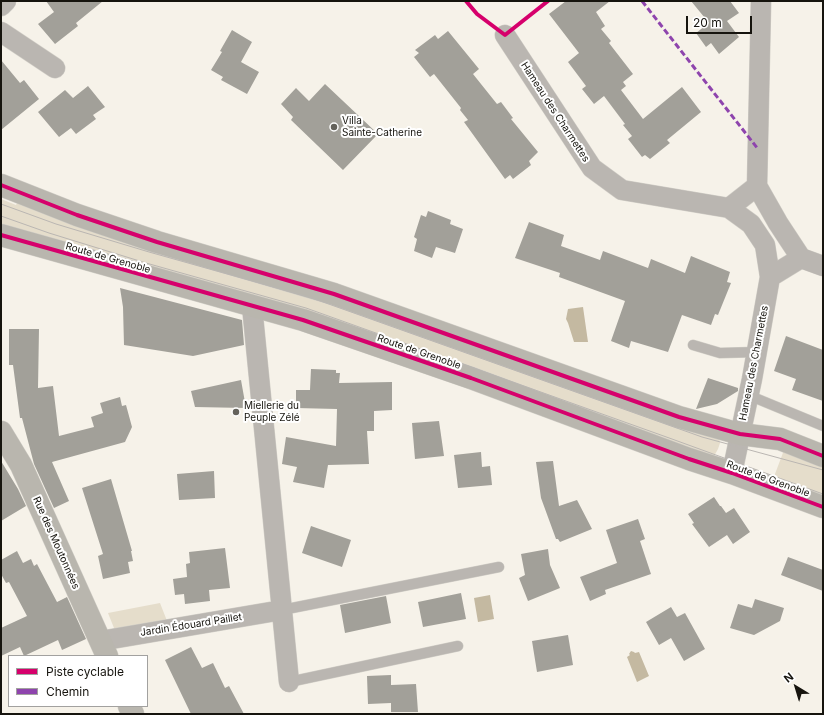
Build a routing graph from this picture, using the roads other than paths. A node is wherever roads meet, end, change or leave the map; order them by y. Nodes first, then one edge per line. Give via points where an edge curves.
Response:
1 (6, 1) edge
2 (761, 1) edge
3 (1, 6) edge
4 (1, 32) edge
5 (505, 35) dead end
6 (55, 68) dead end
7 (1, 186) edge
8 (757, 186) junction
9 (729, 208) junction
10 (1, 235) edge
11 (801, 258) junction
12 (823, 266) edge
13 (770, 277) junction
14 (252, 306) junction
15 (693, 344) dead end
16 (757, 352) junction
17 (748, 395) junction
18 (823, 426) edge
19 (1, 432) edge
20 (740, 434) junction
21 (823, 456) edge
22 (732, 473) junction
23 (823, 507) edge
24 (499, 566) dead end
25 (282, 610) junction
26 (458, 646) dead end
27 (103, 648) edge
28 (289, 682) joint

1 - 3 street
2 - 8 street
4 - 6 street
5 - 9 street, Hameau des Charmettes via 592,168 622,190
7 - 20 main road via 157,242 334,294 680,417
8 - 9 street
8 - 11 street
9 - 13 street, Hameau des Charmettes via 751,224 765,245
10 - 14 main road, Route de Grenoble
11 - 12 street
11 - 13 street
13 - 16 street, Hameau des Charmettes
14 - 22 main road, Route de Grenoble via 303,320 471,378
14 - 25 street
15 - 16 lane via 720,353
16 - 17 street, Hameau des Charmettes
17 - 18 lane
17 - 20 street, Hameau des Charmettes
19 - 27 main road, Rue des Moutonnées via 21,465
20 - 21 main road via 780,439
20 - 22 street, Hameau des Charmettes
22 - 23 main road, Route de Grenoble
24 - 25 lane
25 - 27 street, Jardin Édouard Paillet
25 - 28 street
26 - 28 lane

